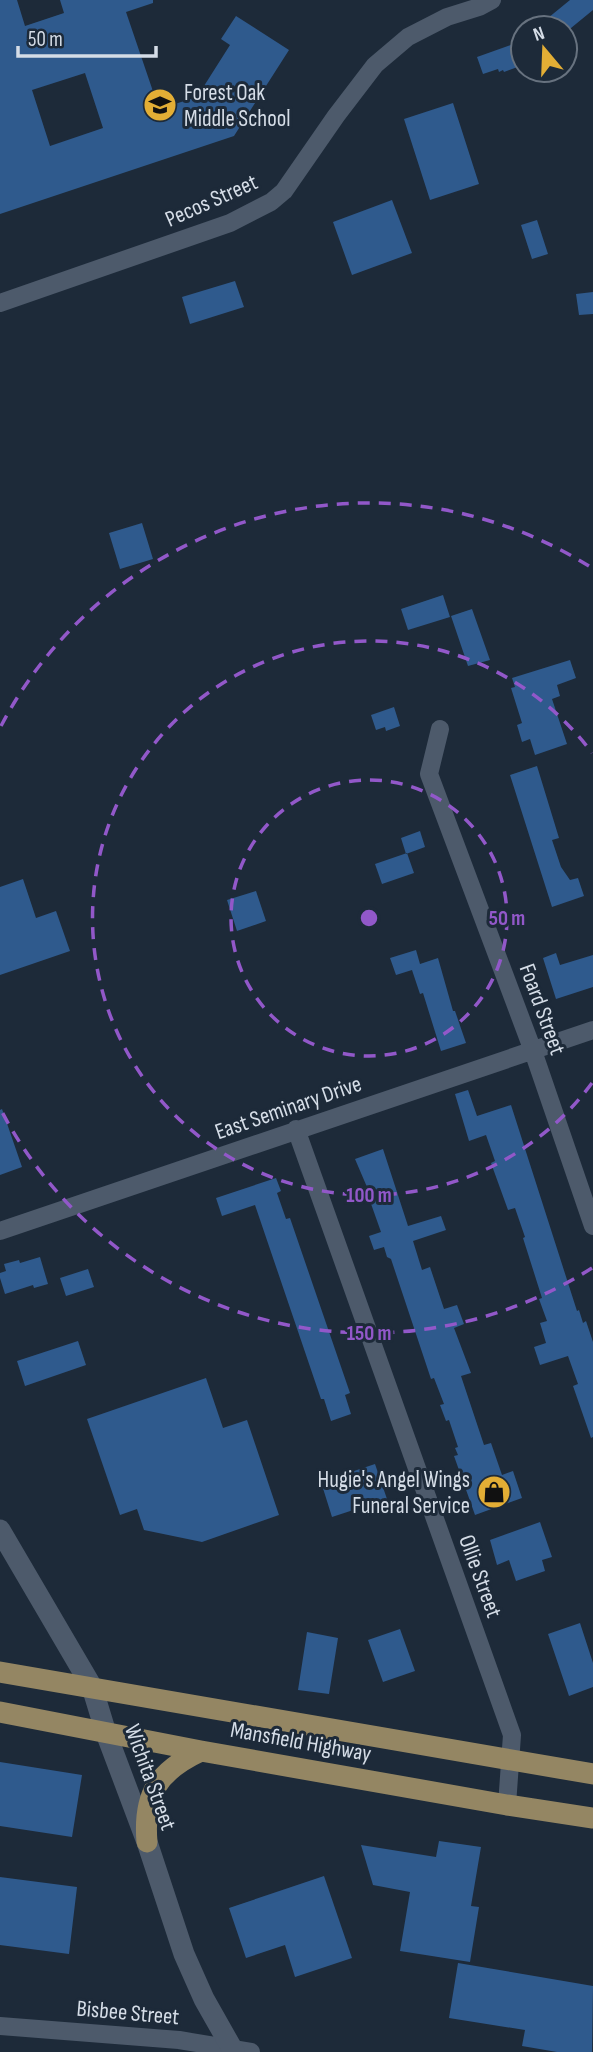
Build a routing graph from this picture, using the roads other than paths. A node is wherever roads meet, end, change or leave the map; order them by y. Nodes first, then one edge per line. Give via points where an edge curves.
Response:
1 (492, 0) edge
2 (0, 303) edge
3 (440, 729) dead end
4 (593, 1030) edge
5 (533, 1051) junction
6 (296, 1129) junction
7 (593, 1226) edge
8 (0, 1231) edge
9 (0, 1530) edge
10 (0, 1672) edge
11 (92, 1687) junction
12 (0, 1712) edge
13 (106, 1733) junction
14 (201, 1751) junction
15 (511, 1759) junction
16 (593, 1774) edge
17 (507, 1805) junction
18 (593, 1818) edge
19 (147, 1842) junction
20 (0, 2026) edge
21 (239, 2051) edge

1 - 2 street, Pecos Street via 408,37 375,65 285,191 271,202 217,228
3 - 5 street, Foard Street via 429,774
4 - 5 street, East Seminary Drive
5 - 6 street, East Seminary Drive
5 - 7 street, Foard Street
6 - 8 street, East Seminary Drive
6 - 15 street, Ollie Street via 512,1735
9 - 11 main road, Wichita Street
10 - 11 main road, Mansfield Highway
11 - 13 main road, Wichita Street
11 - 15 main road, Mansfield Highway
12 - 13 main road, Mansfield Highway
13 - 14 main road, Mansfield Highway
13 - 19 main road, Wichita Street
14 - 17 main road, Mansfield Highway
14 - 19 main road via 165,1773 151,1793 145,1817
15 - 16 main road, Mansfield Highway
15 - 17 street, Ollie Street
17 - 18 main road, Mansfield Highway
19 - 21 main road, Wichita Street via 184,1954 204,1999
20 - 21 street, Bisbee Street via 179,2040

